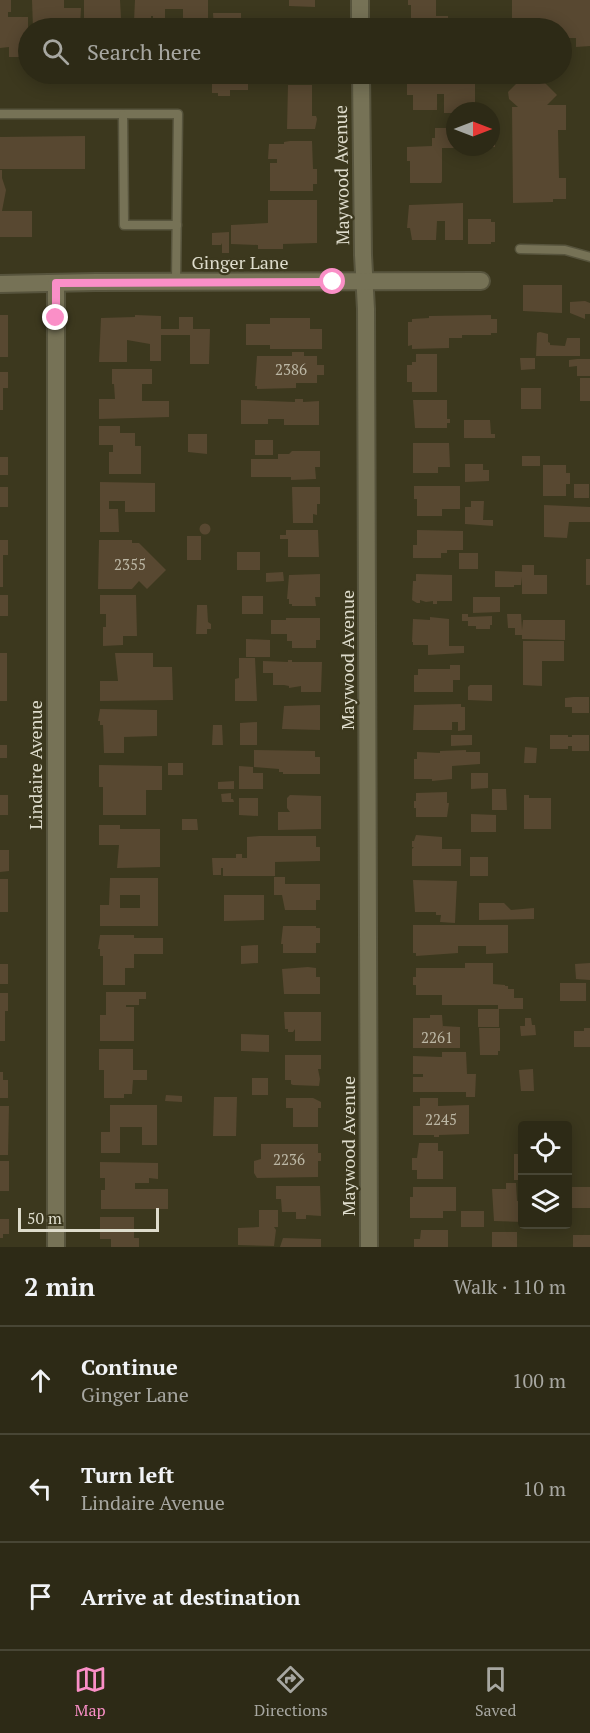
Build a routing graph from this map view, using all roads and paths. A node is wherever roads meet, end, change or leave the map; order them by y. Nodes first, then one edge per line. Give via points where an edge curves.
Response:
1 (360, 0) edge
2 (360, 18) edge
3 (361, 84) edge
4 (0, 114) edge
5 (123, 115) junction
6 (177, 225) junction
7 (520, 249) dead end
8 (590, 257) edge
9 (364, 281) junction
10 (481, 281) dead end
11 (176, 282) junction
12 (56, 283) junction
13 (0, 284) edge
14 (56, 1247) edge
15 (369, 1247) edge

1 - 2 street
3 - 9 street, Maywood Avenue
4 - 5 lane
5 - 6 lane via 124,225
5 - 6 lane via 178,114
6 - 11 lane
7 - 8 lane via 565,250
9 - 10 street, Ginger Lane
9 - 11 street, Ginger Lane
9 - 15 street, Maywood Avenue
11 - 12 street, Ginger Lane
12 - 13 street, Ginger Lane
12 - 14 street, Lindaire Avenue

